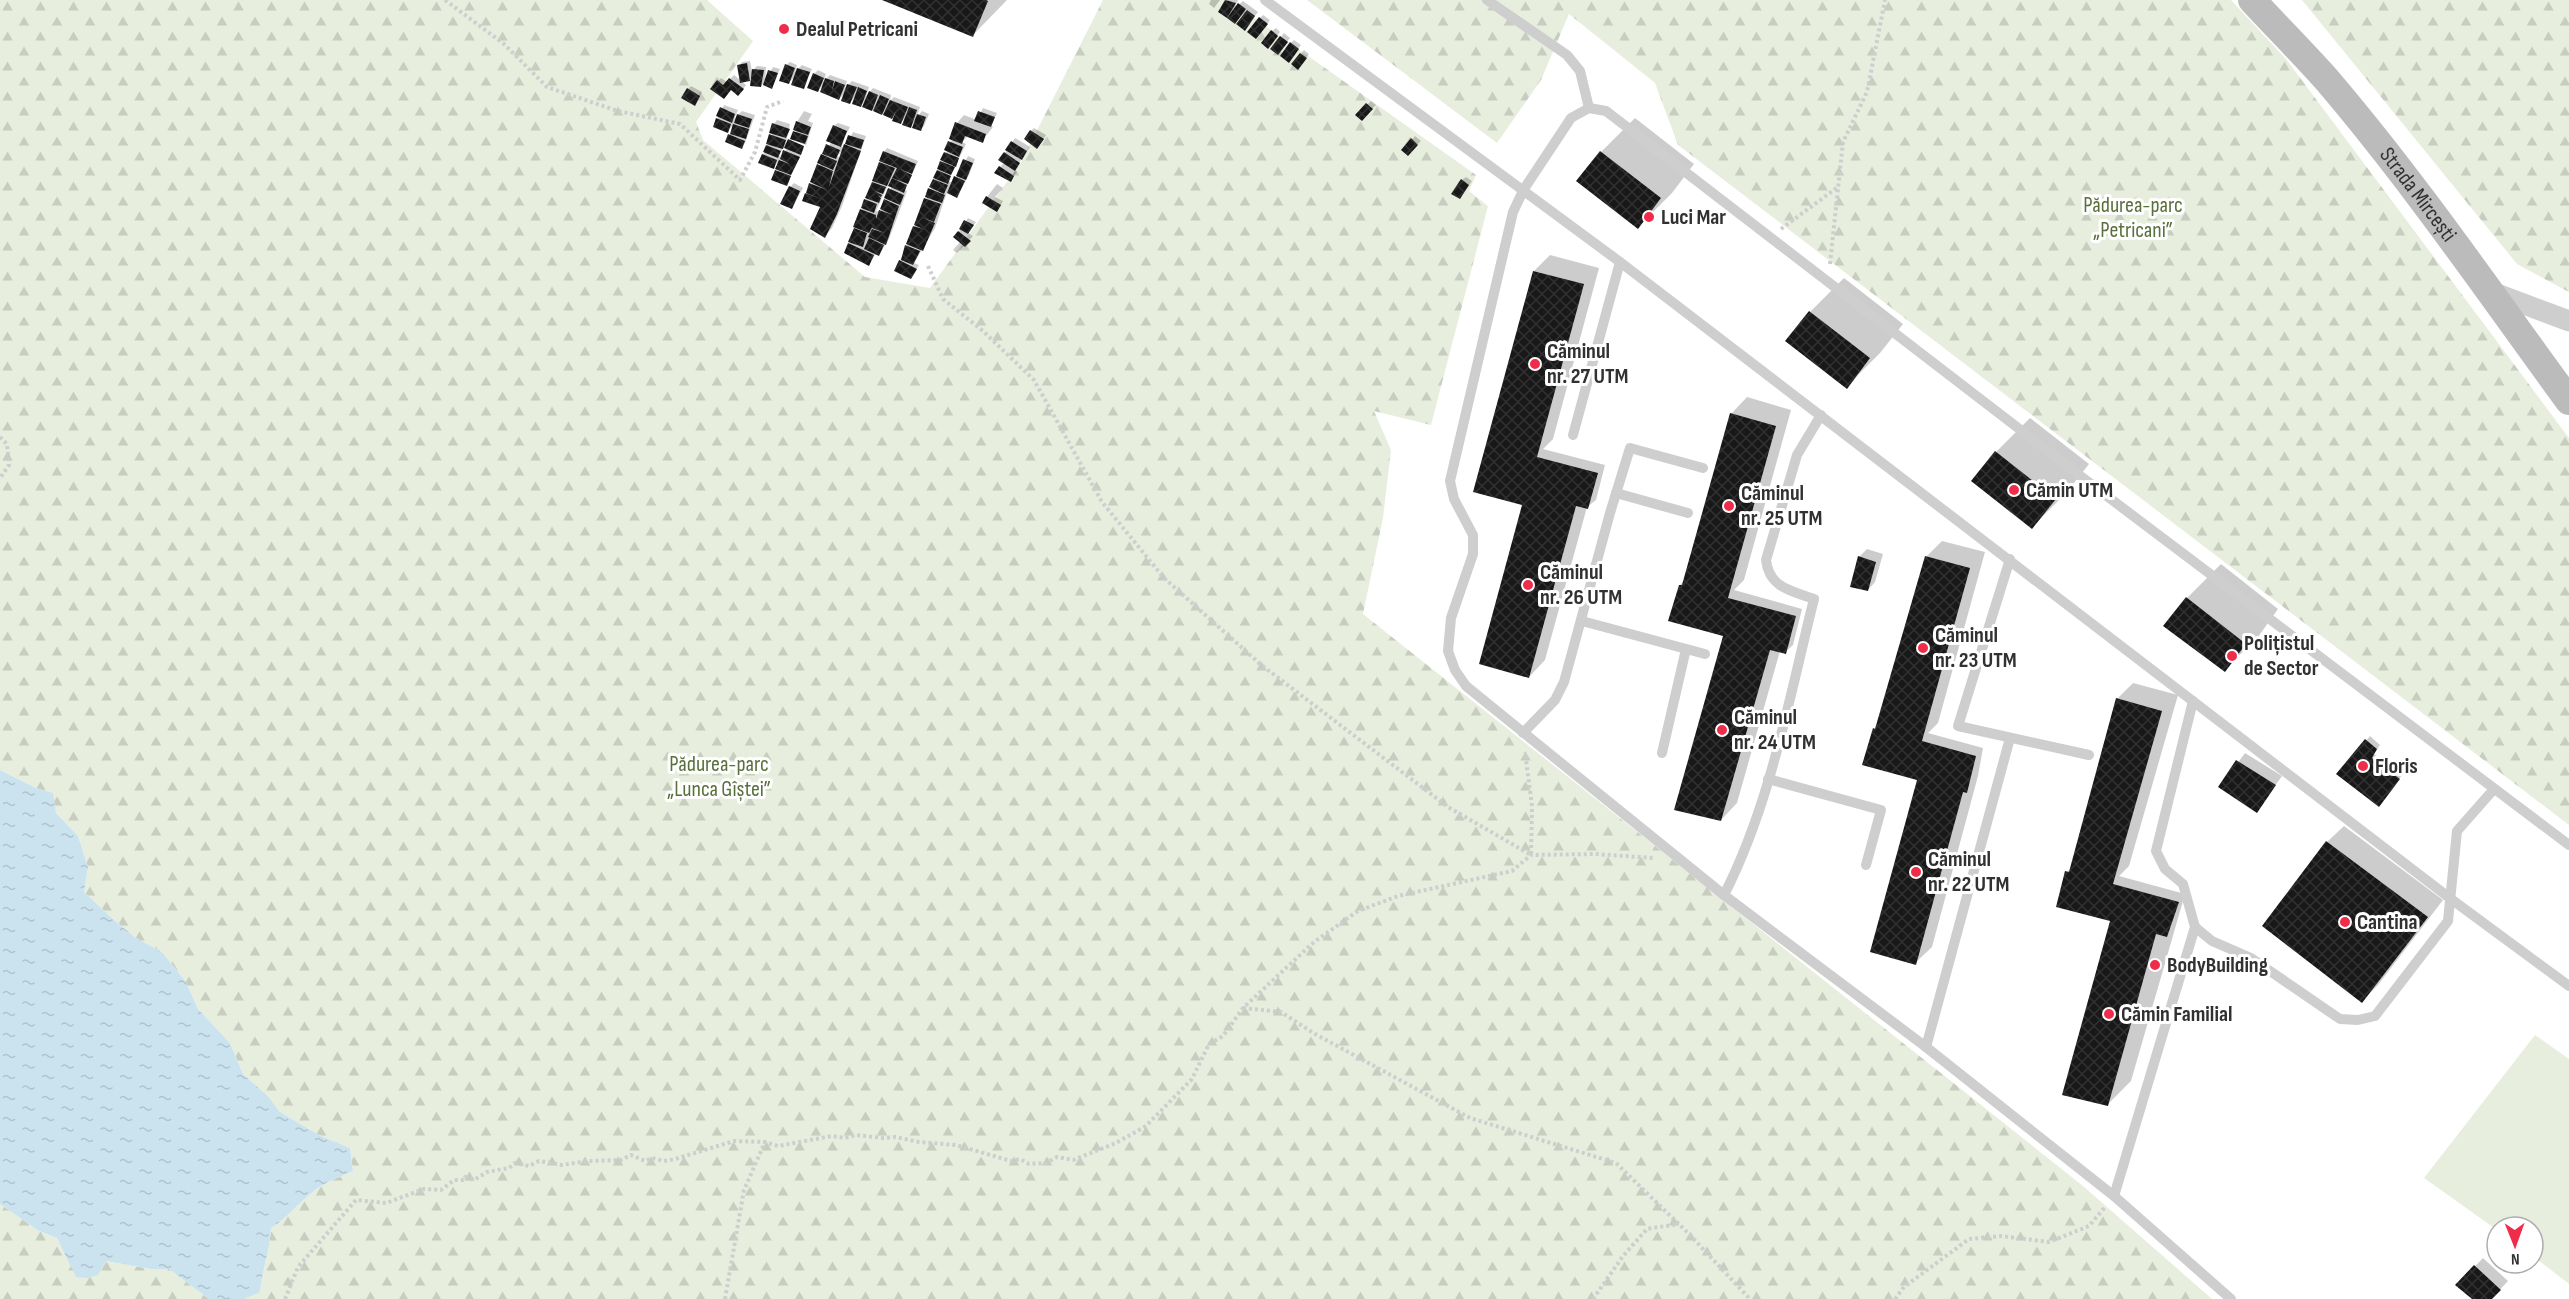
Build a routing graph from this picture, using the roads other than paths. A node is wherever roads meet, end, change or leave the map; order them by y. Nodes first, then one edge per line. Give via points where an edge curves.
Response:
1 (1265, 0) edge
2 (1487, 0) edge
3 (2252, 0) edge
4 (1589, 108) junction
5 (1524, 189) junction
6 (1620, 262) junction
7 (2489, 291) junction
8 (2569, 321) edge
9 (2569, 401) edge
10 (1821, 415) junction
11 (1573, 435) dead end
12 (1703, 468) dead end
13 (1616, 493) junction
14 (1688, 513) dead end
15 (2010, 560) junction
16 (1582, 621) junction
17 (1686, 649) junction
18 (1705, 654) dead end
19 (2193, 701) junction
20 (1523, 733) junction
21 (2010, 738) junction
22 (1662, 753) dead end
23 (2089, 755) dead end
24 (1768, 779) junction
25 (2494, 789) junction
26 (2569, 845) edge
27 (1866, 865) dead end
28 (1724, 895) junction
29 (2451, 899) junction
30 (2195, 927) junction
31 (2569, 986) edge
32 (1926, 1047) junction
33 (2114, 1196) junction
34 (2231, 1299) edge

1 - 5 lane
2 - 4 lane via 1567,55 1580,71
3 - 7 main road, Strada Mircești via 2368,130
4 - 5 lane via 1571,118
4 - 25 lane via 1606,111
5 - 6 lane
5 - 20 lane via 1513,212 1450,481 1454,499 1473,535 1473,554 1450,618 1448,651 1466,686
6 - 10 lane
6 - 11 lane
7 - 8 street
7 - 9 main road, Strada Mircești
10 - 15 lane
10 - 24 lane via 1797,455 1766,560 1767,571 1782,588 1814,599
12 - 13 lane via 1630,448
13 - 14 lane
13 - 16 lane
15 - 19 lane
15 - 21 lane via 1958,726
16 - 17 lane
16 - 20 lane via 1559,693
17 - 18 lane
17 - 22 lane
19 - 29 lane
19 - 30 lane via 2156,851 2165,869 2183,884
20 - 28 lane
21 - 23 lane
21 - 32 lane
24 - 27 lane via 1881,810
24 - 28 lane via 1745,852
25 - 26 lane
25 - 29 lane via 2457,831
28 - 32 lane
29 - 30 lane via 2448,921 2442,930 2375,1016 2358,1020 2340,1019 2251,958 2212,941
29 - 31 lane
30 - 33 lane
32 - 33 lane
33 - 34 lane

